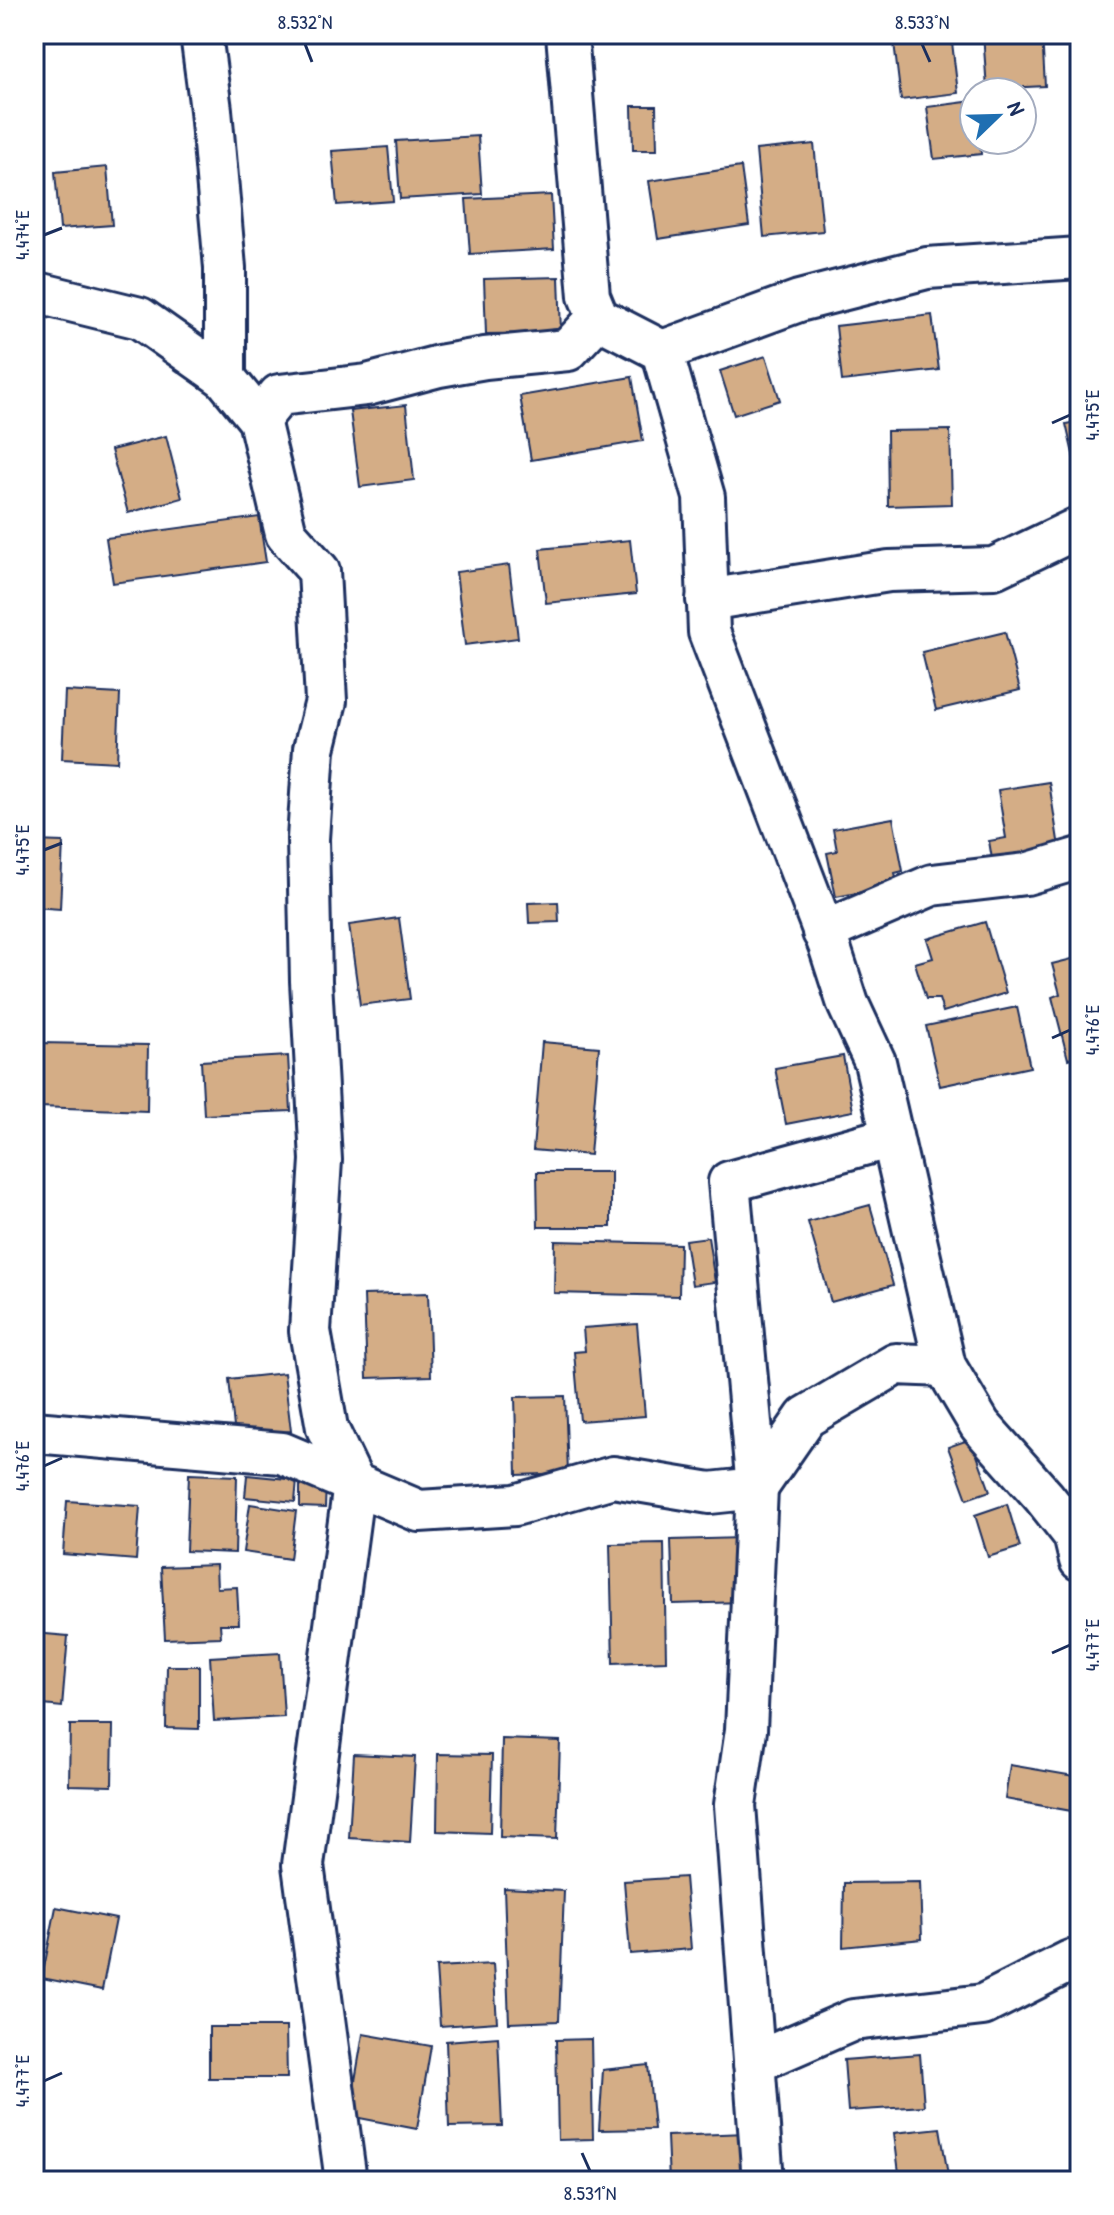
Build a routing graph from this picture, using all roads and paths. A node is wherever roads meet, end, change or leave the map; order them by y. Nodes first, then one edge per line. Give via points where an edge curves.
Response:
1 (201, 34) edge
2 (567, 34) edge
3 (1080, 258) edge
4 (34, 292) edge
5 (598, 318) junction
6 (662, 351) junction
7 (225, 378) junction
8 (259, 420) junction
9 (1080, 527) edge
10 (707, 600) junction
11 (1080, 858) edge
12 (823, 932) junction
13 (892, 1137) junction
14 (945, 1366) junction
15 (34, 1432) edge
16 (354, 1484) junction
17 (757, 1488) junction
18 (1070, 1508) edge
19 (1080, 1560) edge
20 (1080, 1962) edge
21 (754, 2063) junction
22 (346, 2181) edge
23 (763, 2181) edge

1 - 7 street via 225,268
2 - 5 street via 589,296
3 - 6 street via 927,268 799,301
4 - 7 street via 140,318
5 - 6 street
5 - 8 street via 568,350 485,358 367,385 279,395
6 - 10 street via 704,497
7 - 8 street
8 - 16 street via 286,534 319,571 326,701 314,749 308,839 321,1160 310,1331 327,1428
9 - 10 street via 994,568 889,571
10 - 12 street via 709,632
11 - 12 street via 1026,874 932,885
12 - 13 street via 875,1062
13 - 14 street
13 - 17 street via 729,1182
14 - 17 street via 896,1364 806,1417
14 - 18 street via 980,1425
15 - 16 street via 282,1453
16 - 17 street via 419,1511 515,1505 613,1477 710,1493
16 - 22 street via 303,1865
17 - 21 street via 746,1730 735,1805
18 - 19 street
20 - 21 street via 1070,1961 983,2005 853,2020
21 - 23 street

